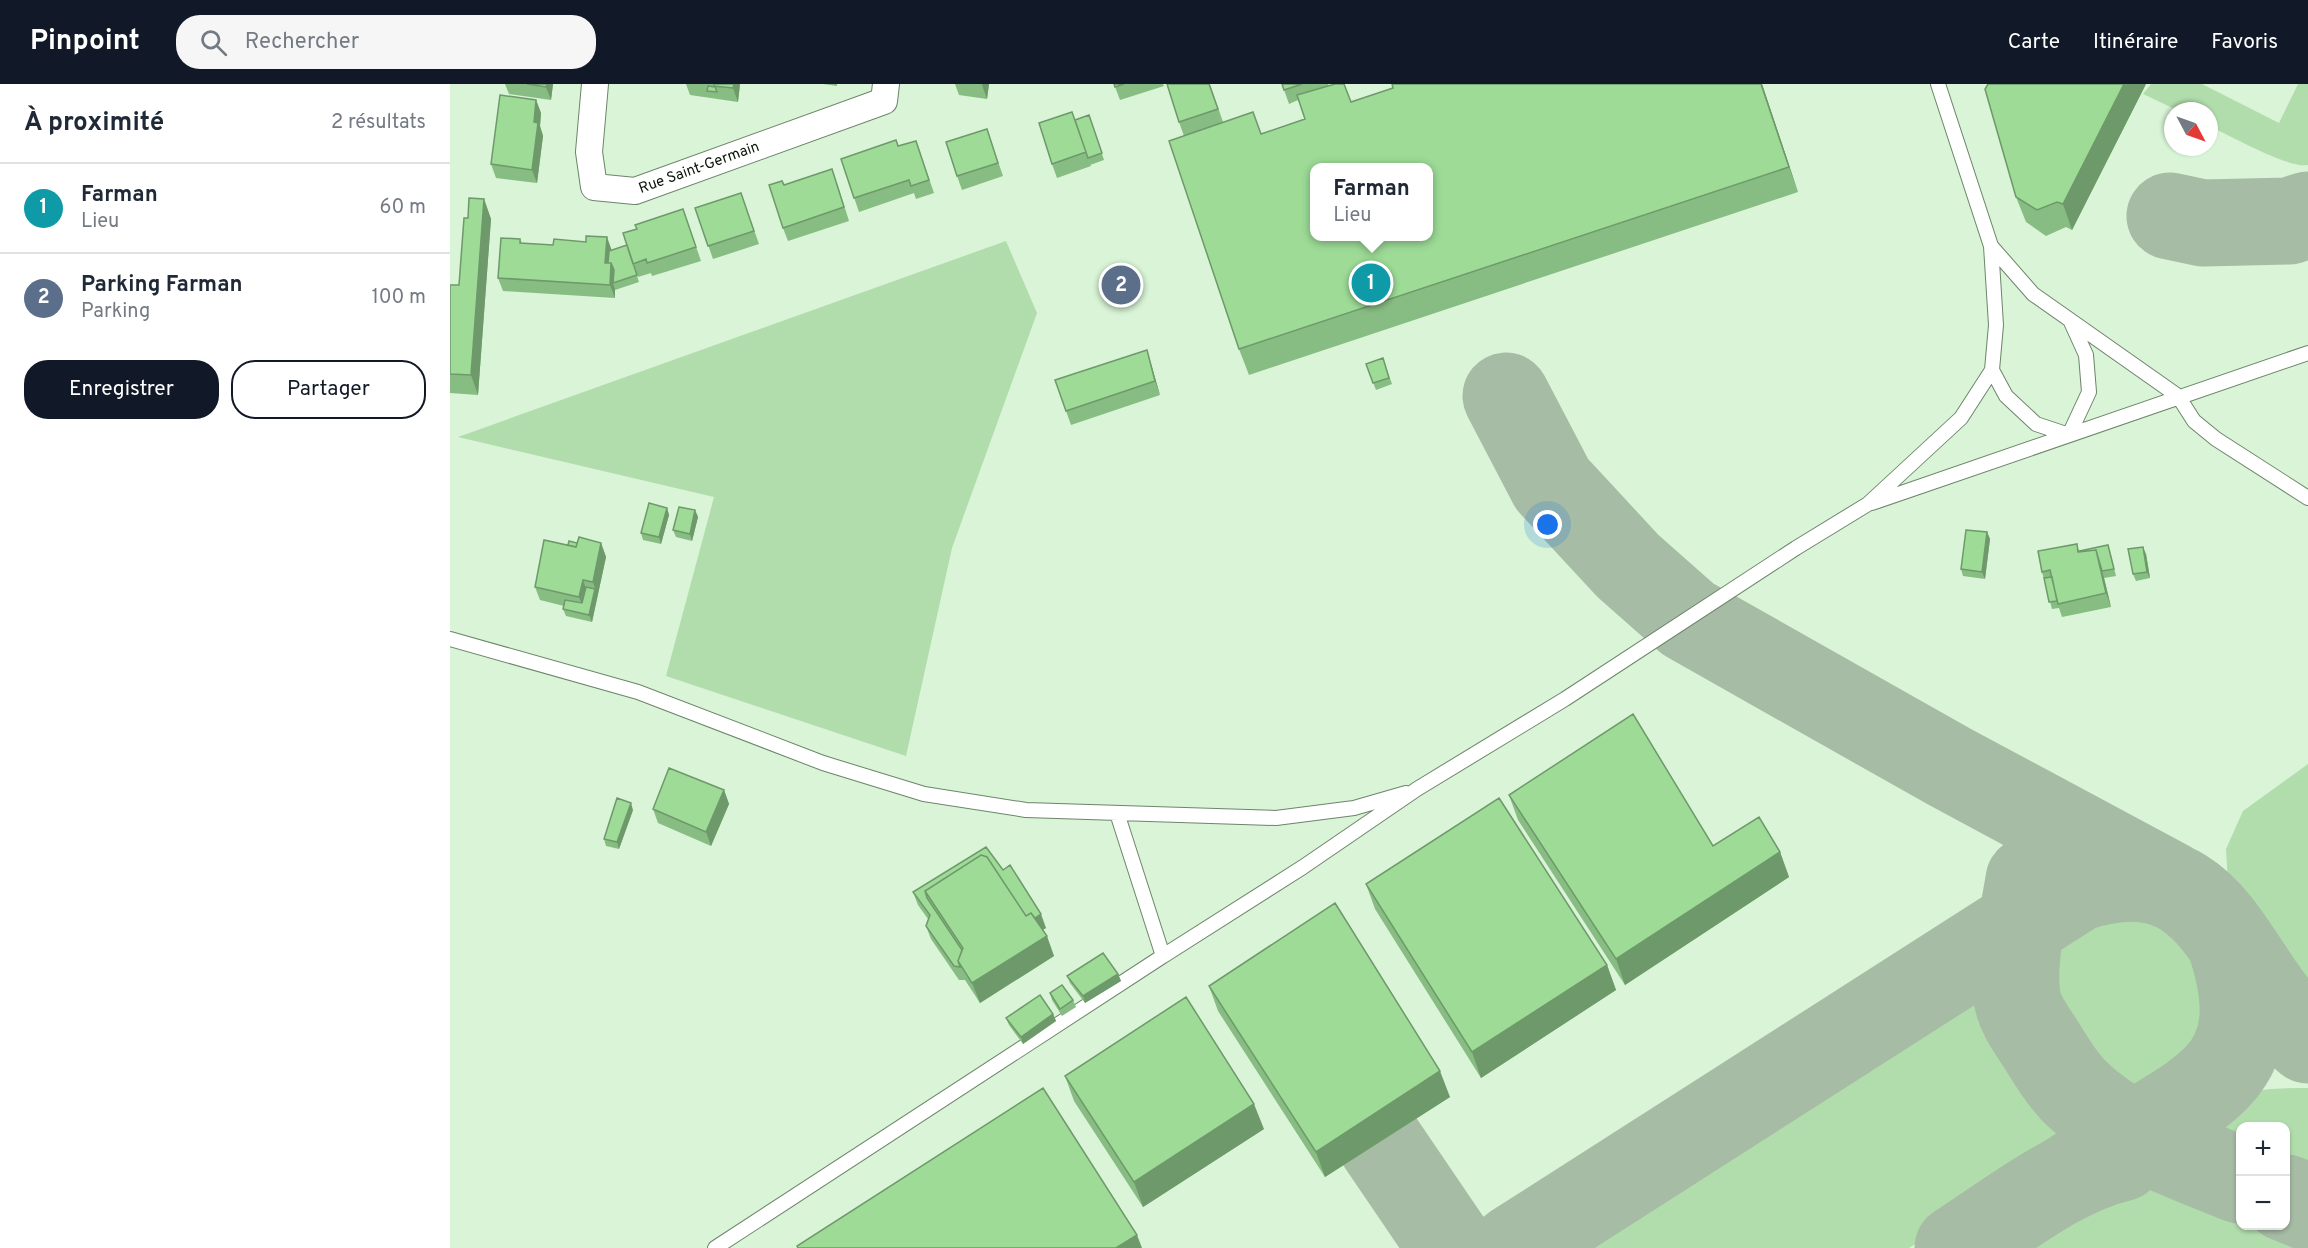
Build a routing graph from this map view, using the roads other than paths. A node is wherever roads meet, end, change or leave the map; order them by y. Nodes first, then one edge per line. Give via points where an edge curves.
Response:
1 (595, 84) edge
2 (886, 84) edge
3 (1938, 84) edge
4 (1990, 246) junction
5 (2071, 322) junction
6 (2308, 353) edge
7 (1992, 370) junction
8 (2178, 396) junction
9 (2069, 435) junction
10 (2308, 498) edge
11 (1868, 504) junction
12 (450, 639) edge
13 (1417, 789) junction
14 (1117, 813) junction
15 (1163, 956) junction
16 (715, 1248) edge

1 - 2 street, Rue Saint-Germain via 589,152 594,187 634,191 884,101
3 - 4 lane
4 - 5 lane via 2033,294
4 - 7 lane via 1996,325
5 - 8 lane
5 - 9 lane via 2086,355 2090,392
6 - 8 lane
7 - 9 lane via 2006,396 2036,424
7 - 11 lane via 1961,418
8 - 9 lane
8 - 10 lane via 2194,421 2216,439
9 - 11 lane
11 - 13 lane
12 - 14 lane via 638,692 823,763 924,794 1026,810
13 - 14 lane via 1354,808 1276,818
13 - 15 lane
14 - 15 lane
15 - 16 lane

